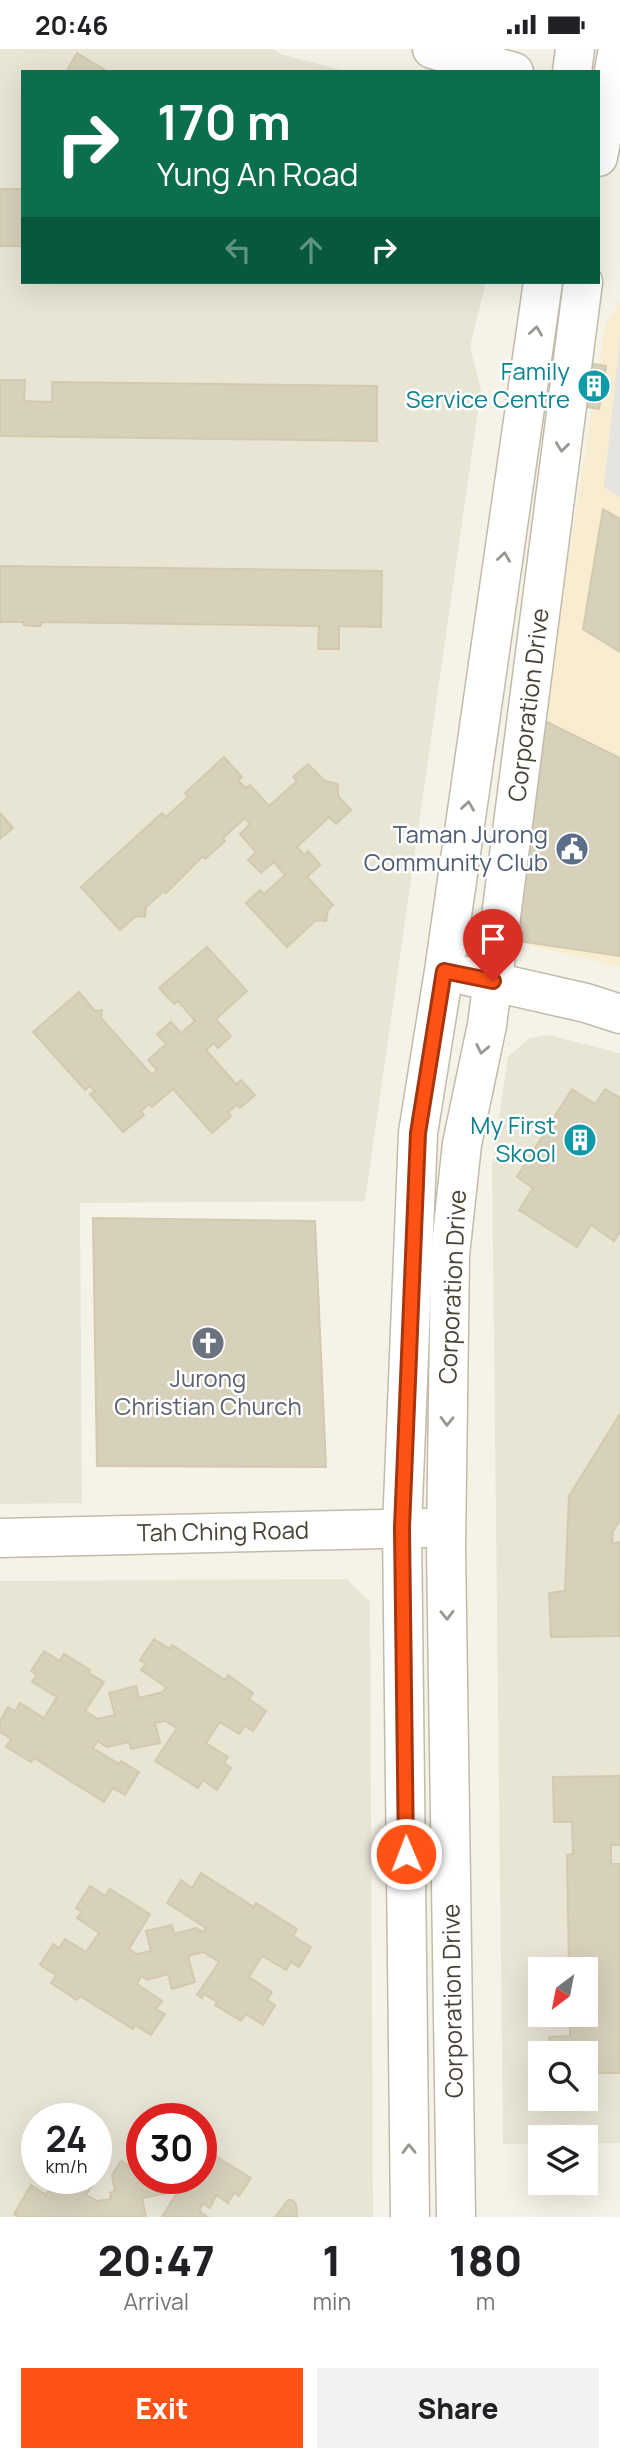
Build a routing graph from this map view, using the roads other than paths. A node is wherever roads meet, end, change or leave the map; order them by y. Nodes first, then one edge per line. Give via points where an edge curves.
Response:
1 (432, 49) edge
2 (575, 49) edge
3 (618, 49) edge
4 (507, 70) edge
5 (572, 70) edge
6 (609, 95) edge
7 (600, 145) edge
8 (543, 284) edge
9 (583, 284) edge
10 (444, 971) junction
11 (493, 981) junction
12 (620, 1014) edge
13 (0, 1538) edge
14 (402, 1538) junction
15 (446, 1538) junction
16 (0, 1557) edge
17 (410, 2217) edge
18 (456, 2217) edge

1 - 4 street
2 - 5 street
3 - 6 street
6 - 7 street
10 -> 8 street, Corporation Drive
9 -> 11 street, Corporation Drive
10 - 11 street
10 - 14 street, Corporation Drive via 418,1133
11 - 12 street
11 -> 15 street, Corporation Drive via 462,1144 450,1255
13 - 14 street, Tah Ching Road
14 - 15 street, Tah Ching Road
14 - 16 street, Tah Ching Road
17 -> 14 street, Corporation Drive
15 -> 18 street, Corporation Drive

